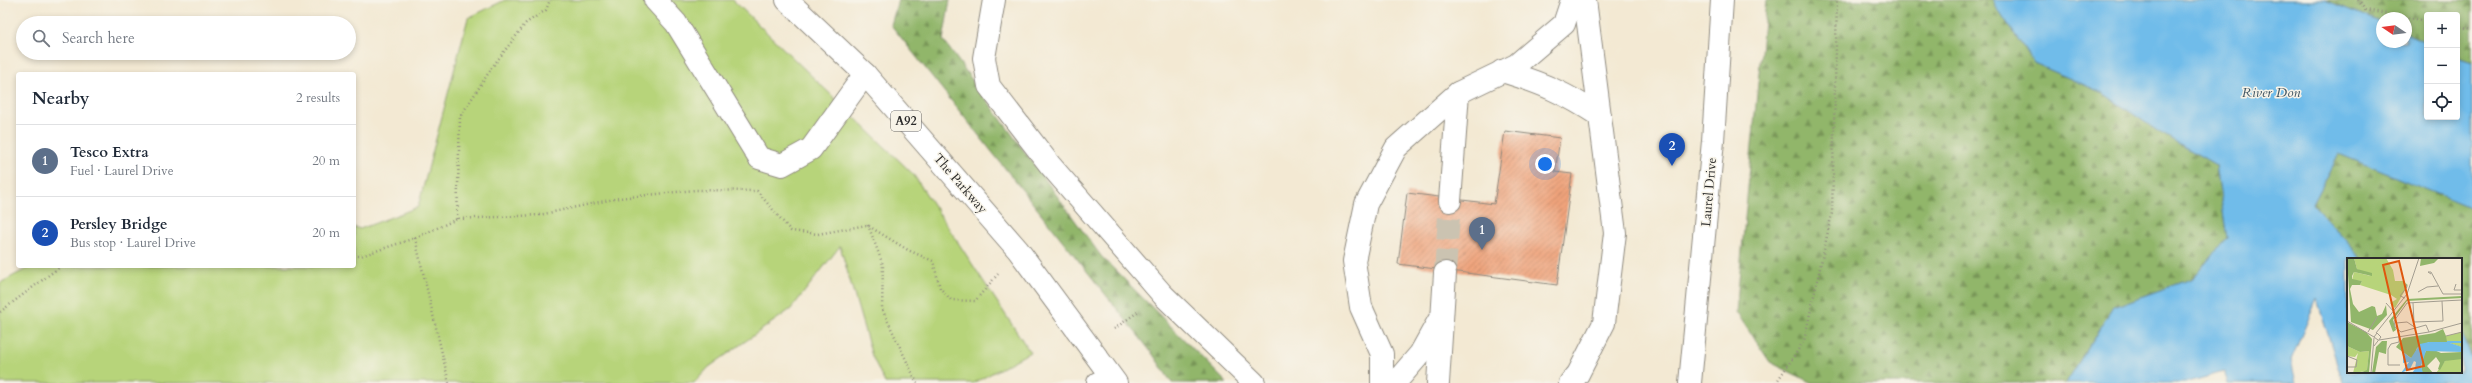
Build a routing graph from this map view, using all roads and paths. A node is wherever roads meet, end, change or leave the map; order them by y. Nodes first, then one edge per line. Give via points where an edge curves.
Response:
1 (550, 0) edge
2 (655, 0) edge
3 (787, 0) edge
4 (994, 0) edge
5 (1572, 0) edge
6 (1585, 0) edge
7 (1722, 0) edge
8 (1837, 0) edge
9 (2358, 0) edge
10 (2424, 20) edge
11 (2460, 27) edge
12 (2472, 29) edge
13 (1502, 71) junction
14 (865, 74) junction
15 (1458, 93) junction
16 (1600, 116) junction
17 (1450, 201) tunnel mouth
18 (457, 219) junction
19 (867, 225) junction
20 (415, 238) junction
21 (1018, 250) junction
22 (356, 256) edge
23 (59, 268) edge
24 (1444, 273) tunnel mouth
25 (1164, 295) junction
26 (0, 312) edge
27 (1442, 316) junction
28 (1089, 346) junction
29 (1109, 381) edge
30 (449, 383) edge
31 (917, 383) edge
32 (1254, 383) edge
33 (1382, 383) edge
34 (1395, 383) edge
35 (1438, 383) edge
36 (1570, 383) edge
37 (1690, 383) edge
38 (1776, 383) edge

1 - 18 path via 546,10 521,29 460,117
2 - 14 main road via 676,23 759,158 782,165 811,149
3 - 14 main road, The Parkway / A92
4 - 25 main road via 984,58 989,86 1050,165
5 - 13 main road via 1564,24 1516,64
6 - 16 main road
7 - 37 main road, Laurel Drive via 1713,141
8 - 38 path via 1832,213 1804,341
9 - 10 path via 2366,10
11 - 12 path
13 - 15 main road
13 - 16 main road via 1567,94
14 - 21 main road, The Parkway / A92
15 - 17 main road
15 - 33 main road via 1396,148 1366,204 1354,261 1361,307 1382,354
16 - 36 main road via 1615,233 1604,323 1578,374
18 - 19 path via 539,215 619,198 695,190 757,191 791,231 818,234
18 - 20 path
19 - 21 path via 908,250 933,261 940,288 951,300 975,300
19 - 31 path via 884,265 882,309
20 - 22 path
20 - 30 path
21 - 28 main road, The Parkway / A92
23 - 26 path
24 - 27 main road
25 - 28 path
25 - 32 main road
27 - 34 main road via 1420,354
27 - 35 main road
28 - 29 main road, The Parkway / A92

